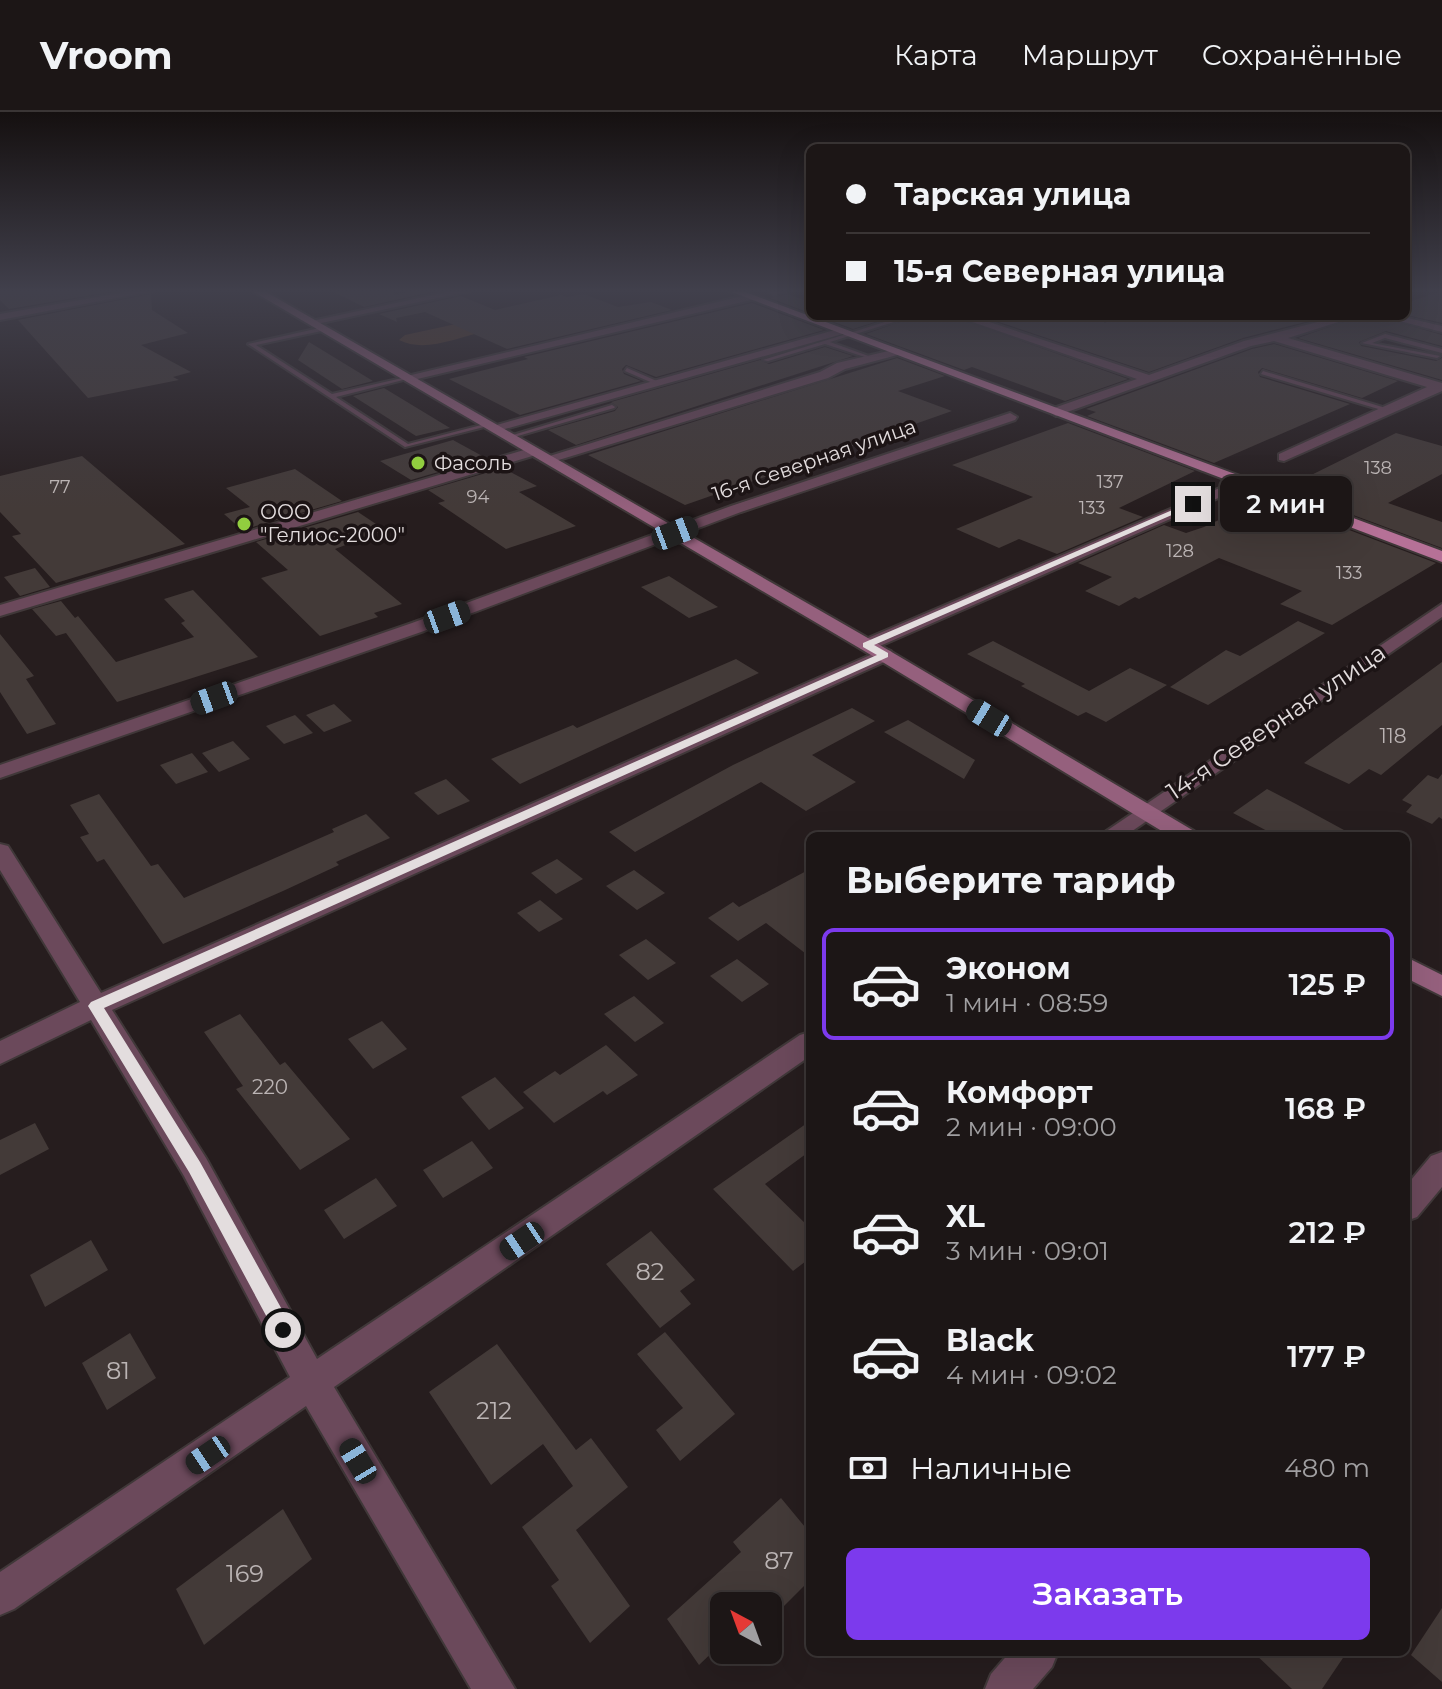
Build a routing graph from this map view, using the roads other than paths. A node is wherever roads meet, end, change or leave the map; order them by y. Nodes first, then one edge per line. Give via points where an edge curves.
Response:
1 (280, 363) edge
2 (383, 363) edge
3 (471, 363) edge
4 (735, 363) edge
5 (860, 363) edge
6 (925, 363) edge
7 (1101, 363) edge
8 (1197, 363) edge
9 (1359, 363) edge
10 (627, 370) dead end
11 (1263, 373) dead end
12 (409, 377) junction
13 (1150, 379) junction
14 (657, 383) junction
15 (1440, 386) edge
16 (331, 396) junction
17 (612, 407) dead end
18 (1387, 410) junction
19 (1056, 412) junction
20 (1010, 417) dead end
21 (497, 430) junction
22 (541, 455) junction
23 (1284, 457) dead end
24 (1243, 482) junction
25 (675, 533) junction
26 (1442, 557) edge
27 (1442, 609) edge
28 (0, 611) edge
29 (876, 650) junction
30 (0, 772) edge
31 (1145, 812) junction
32 (1116, 832) edge
33 (1179, 832) edge
34 (0, 851) edge
35 (1410, 968) edge
36 (1442, 987) edge
37 (96, 1006) junction
38 (806, 1045) edge
39 (0, 1053) edge
40 (1442, 1165) edge
41 (1410, 1203) edge
42 (313, 1385) junction
43 (0, 1595) edge
44 (1034, 1656) edge
45 (494, 1689) edge
46 (1006, 1689) edge

1 - 16 lane
2 - 12 street
3 - 12 street
4 - 14 street
5 - 22 street
6 - 19 main road
7 - 13 street
8 - 13 street
9 - 15 street
10 - 14 lane
11 - 18 lane
12 - 16 lane
12 - 21 street
13 - 19 street
14 - 21 street
15 - 18 street
16 - 21 lane via 407,446
17 - 21 lane
18 - 23 street
19 - 24 main road
20 - 25 street, 16-я Северная улица
21 - 22 street
22 - 25 street
22 - 28 street
24 - 26 main road
24 - 29 street
25 - 29 street
25 - 30 street, 16-я Северная улица
27 - 31 street, 14-я Северная улица
29 - 31 street
29 - 37 street
31 - 32 street, 14-я Северная улица
31 - 33 street
34 - 37 street
35 - 36 street
37 - 39 street
37 - 42 street via 195,1167
38 - 42 street
40 - 41 street
42 - 43 street
42 - 45 street
44 - 46 street

